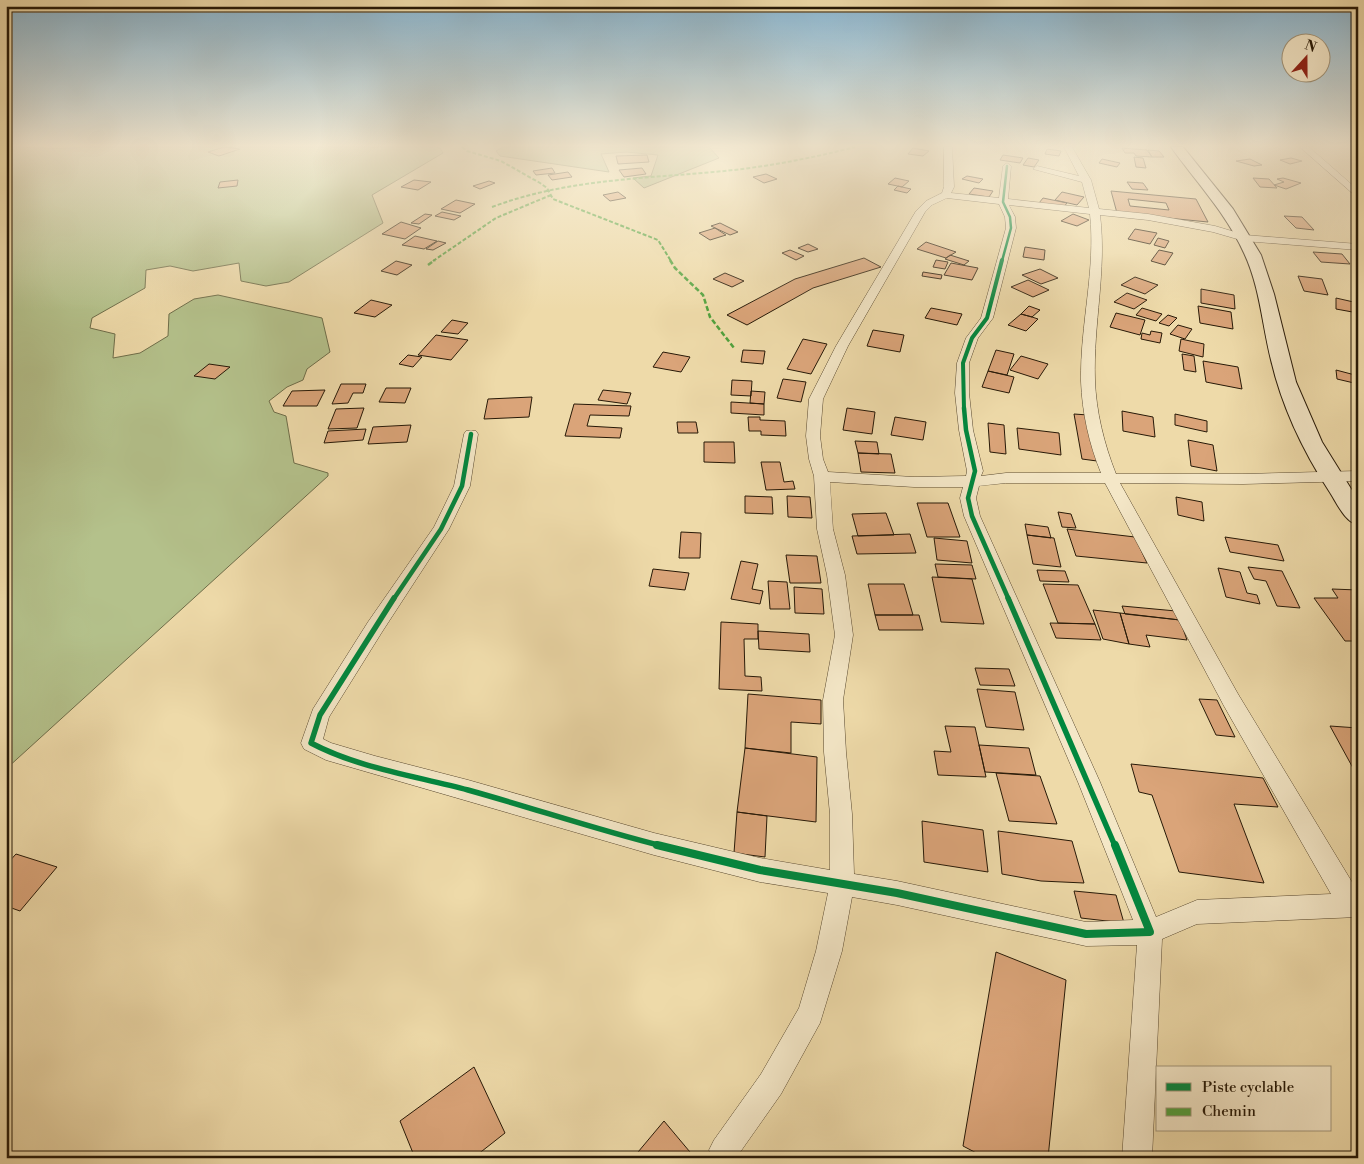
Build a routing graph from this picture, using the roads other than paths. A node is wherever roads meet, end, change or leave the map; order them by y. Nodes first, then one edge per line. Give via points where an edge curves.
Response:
1 (934, 201) edge
2 (997, 201) edge
3 (1093, 201) edge
4 (1220, 201) edge
5 (1003, 202) junction
6 (1095, 211) junction
7 (1244, 238) junction
8 (1358, 247) edge
9 (471, 434) dead end
10 (1330, 474) junction
11 (822, 476) junction
12 (1358, 476) edge
13 (1111, 479) junction
14 (973, 482) junction
15 (1358, 517) edge
16 (842, 884) junction
17 (1354, 905) edge
18 (1150, 932) junction
19 (724, 1150) dead end
20 (1137, 1158) edge

1 - 11 street via 921,211 842,346 816,399 813,436
2 - 5 street
3 - 6 street
4 - 7 main road
5 - 6 street
5 - 14 street via 1011,228 987,318 972,338 963,363 962,393 975,471
6 - 7 street via 1215,229
6 - 13 street via 1098,246 1088,372 1090,399 1102,455
7 - 8 street
7 - 10 main road via 1268,300 1272,332 1289,392
9 - 16 street via 462,486 441,529 320,715 311,743 375,766 654,844 760,870
10 - 12 street
10 - 13 street via 1293,479
10 - 15 main road
11 - 14 street via 938,484
11 - 16 street via 825,529 836,575 844,635 833,700
13 - 14 street via 1006,478
13 - 17 street via 1262,755
14 - 18 street via 968,498 972,516 1082,764
16 - 18 street via 1086,934
16 - 19 street via 829,951 811,1014 771,1084
17 - 18 street via 1197,912
18 - 20 street

